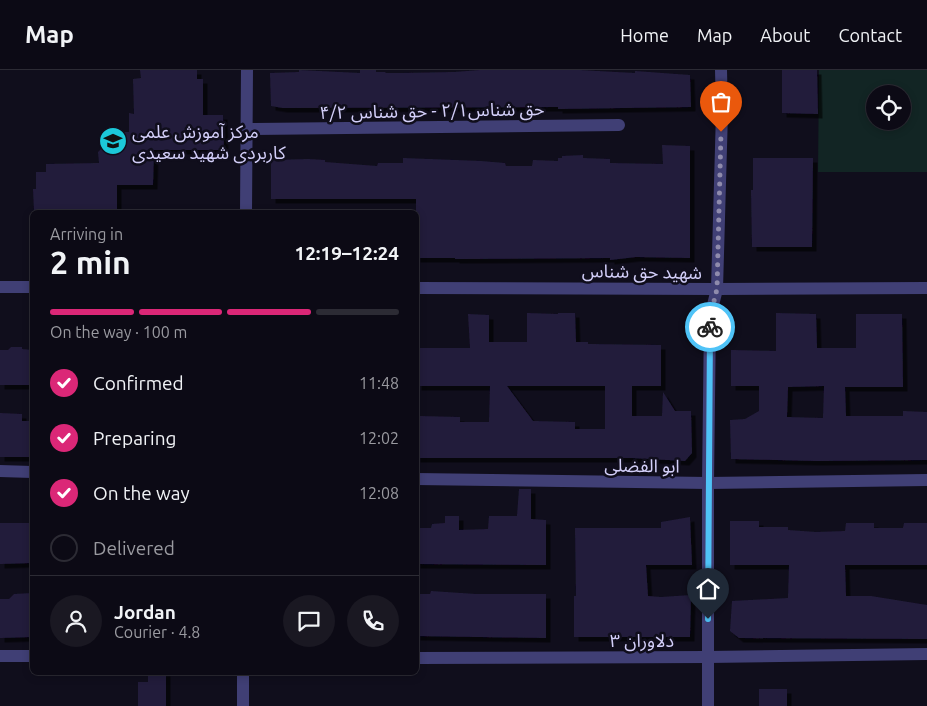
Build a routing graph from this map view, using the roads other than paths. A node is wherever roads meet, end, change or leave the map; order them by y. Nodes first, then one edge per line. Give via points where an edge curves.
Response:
1 (247, 70) edge
2 (721, 70) edge
3 (619, 125) dead end
4 (246, 129) junction
5 (246, 210) edge
6 (0, 287) edge
7 (30, 287) edge
8 (419, 288) edge
9 (927, 288) edge
10 (717, 289) junction
11 (0, 471) edge
12 (30, 472) edge
13 (419, 479) edge
14 (927, 480) edge
15 (708, 483) junction
16 (927, 654) edge
17 (0, 656) edge
18 (30, 656) edge
19 (419, 658) edge
20 (707, 658) junction
21 (243, 675) edge
22 (243, 706) edge
23 (708, 706) edge

1 - 4 street
2 - 10 street
3 - 4 street, حق شناس۲/۱ - حق شناس ۴/۲
4 - 5 street
6 - 7 street
8 - 10 street, شهید حق شناس
9 - 10 street, شهید حق شناس
10 - 15 street via 710,317
11 - 12 street
13 - 15 street, ابو الفضلی
14 - 15 street, ابو الفضلی
15 - 20 street
16 - 20 street, دلاوران ۳
17 - 18 street
19 - 20 street, دلاوران ۳
20 - 23 street
21 - 22 street

